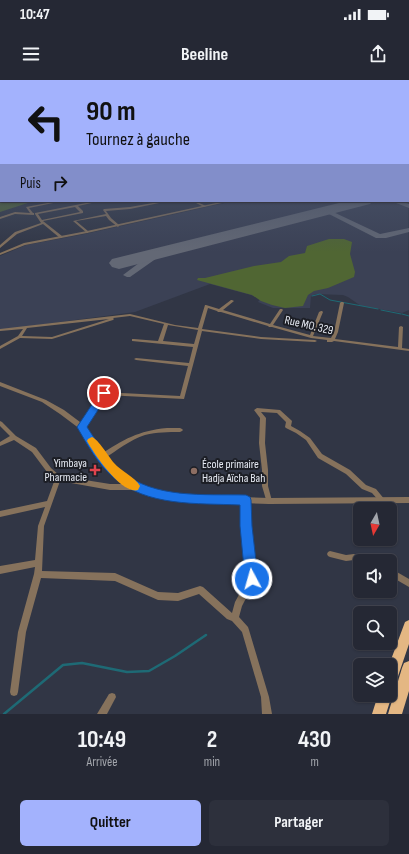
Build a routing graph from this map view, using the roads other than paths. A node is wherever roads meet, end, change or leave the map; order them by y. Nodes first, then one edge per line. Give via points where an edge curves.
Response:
1 (57, 202) edge
2 (95, 202) edge
3 (163, 202) edge
4 (197, 202) edge
5 (225, 202) edge
6 (76, 206) junction
7 (205, 206) junction
8 (32, 214) junction
9 (36, 214) junction
10 (106, 215) junction
11 (0, 218) edge
12 (42, 222) junction
13 (118, 226) junction
14 (87, 232) junction
15 (61, 237) junction
16 (0, 242) edge
17 (4, 243) junction
18 (0, 247) edge
19 (0, 254) edge
20 (232, 301) dead end
21 (342, 302) dead end
22 (281, 310) dead end
23 (219, 311) junction
24 (321, 312) dead end
25 (125, 315) junction
26 (166, 324) junction
27 (270, 326) junction
28 (26, 327) junction
29 (401, 327) dead end
30 (200, 329) junction
31 (0, 330) edge
32 (19, 337) junction
33 (311, 337) junction
34 (134, 340) dead end
35 (332, 341) junction
36 (160, 342) junction
37 (196, 346) junction
38 (0, 348) edge
39 (400, 349) junction
40 (409, 350) edge
41 (136, 359) dead end
42 (191, 365) junction
43 (0, 384) edge
44 (0, 423) edge
45 (82, 427) junction
46 (180, 430) dead end
47 (14, 437) junction
48 (0, 444) edge
49 (102, 457) junction
50 (58, 478) junction
51 (135, 487) junction
52 (246, 500) junction
53 (382, 500) junction
54 (409, 500) edge
55 (269, 501) junction
56 (48, 504) junction
57 (0, 514) edge
58 (330, 554) dead end
59 (353, 557) edge
60 (38, 563) junction
61 (0, 570) edge
62 (38, 574) junction
63 (397, 576) edge
64 (409, 583) edge
65 (235, 618) junction
66 (409, 626) edge
67 (397, 660) edge
68 (408, 675) edge
69 (14, 692) dead end
70 (112, 697) dead end
71 (102, 714) edge
72 (267, 714) edge
73 (395, 714) edge

1 - 8 street via 27,208
2 - 6 street
3 - 10 street via 104,210
4 - 7 street
5 - 7 street
6 - 9 street
6 - 12 street via 82,212
7 - 13 street
8 - 9 street
8 - 11 street via 15,213
9 - 12 street
10 - 13 street
10 - 14 street via 74,221
12 - 15 street
12 - 17 street via 16,234
13 - 14 street
14 - 15 street
15 - 19 street via 24,244
16 - 17 street
17 - 18 street
20 - 23 street
21 - 35 street
22 - 27 street
23 - 27 street, Rue MO. 329
23 - 30 street, Rue MO. 329 via 206,306
24 - 33 street
25 - 26 street via 136,315
25 - 28 street
25 - 32 street via 52,338
26 - 30 street
26 - 36 street
27 - 33 street, Rue MO. 329
28 - 31 street
28 - 32 street
29 - 39 street
30 - 35 street via 261,338
30 - 37 street
32 - 38 street
33 - 35 street, Rue MO. 329
34 - 36 street
35 - 39 street, Rue MO. 329
36 - 37 street
37 - 42 street
39 - 40 street, Rue MO. 329
41 - 42 street
42 - 45 street via 182,398 104,393
43 - 45 street via 44,401
44 - 47 street
45 - 49 street
46 - 49 street via 160,429 146,432 125,440
47 - 48 street
47 - 50 street via 34,450
49 - 51 street via 116,474
50 - 51 street via 110,487
50 - 56 street
51 - 52 street via 179,498
52 - 55 street
52 - 65 street via 252,579 238,605
53 - 54 street
53 - 55 street
53 - 55 street via 348,472 320,456 308,440 288,428 289,421 278,411 257,410 263,418 265,486
56 - 57 street
56 - 60 street via 41,526
58 - 59 street
60 - 61 street
60 - 62 street
62 - 65 street via 115,576 158,596 178,597 200,590
62 - 69 street via 22,632
63 - 64 street
65 - 72 street via 245,630 265,697
66 - 67 highway
68 - 73 highway
70 - 71 street

